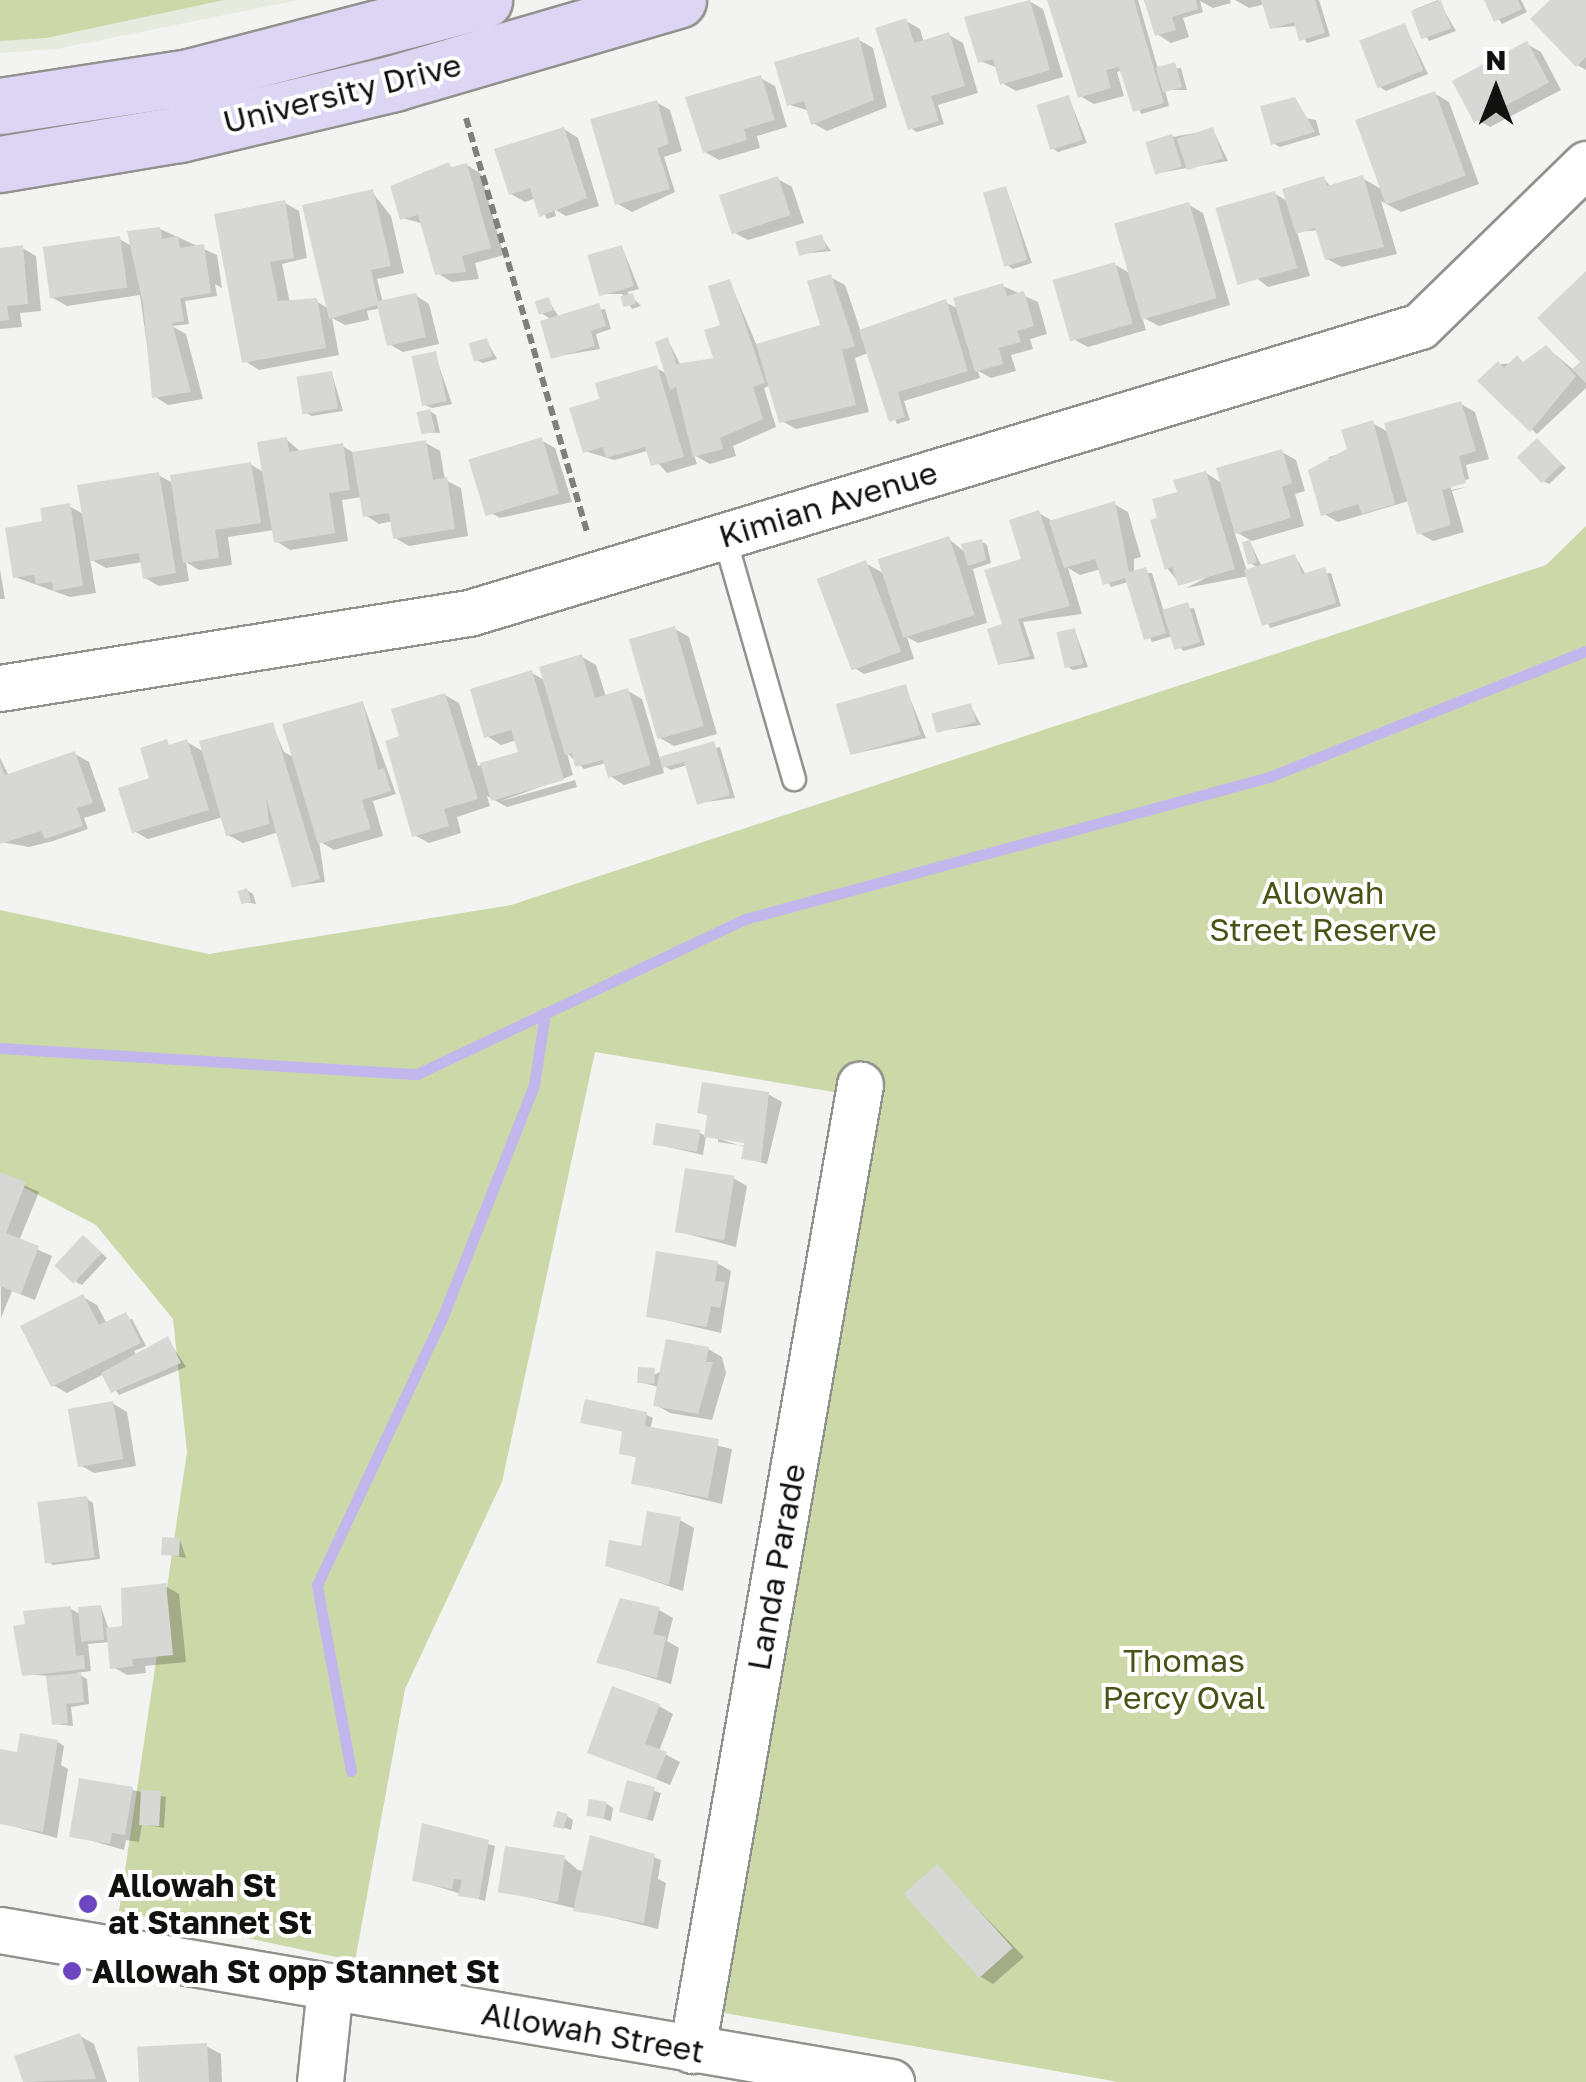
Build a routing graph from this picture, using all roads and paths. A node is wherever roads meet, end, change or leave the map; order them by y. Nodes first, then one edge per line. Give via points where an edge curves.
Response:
1 (484, 0) edge
2 (678, 0) edge
3 (0, 106) edge
4 (466, 118) dead end
5 (0, 164) edge
6 (1586, 164) edge
7 (587, 534) dead end
8 (724, 536) junction
9 (0, 688) edge
10 (794, 779) dead end
11 (860, 1084) dead end
12 (0, 1930) edge
13 (330, 1988) junction
14 (692, 2050) junction
15 (320, 2082) edge
16 (890, 2082) edge

1 - 3 main road, University Drive via 189,77
2 - 5 main road, University Drive via 374,88 180,134
4 - 7 path
6 - 8 street, Kimian Avenue via 1420,326
8 - 9 street, Kimian Avenue via 469,613
8 - 10 lane
11 - 14 street, Landa Parade
12 - 13 street, Allowah Street
13 - 14 street, Allowah Street
13 - 15 street
14 - 16 street, Allowah Street

